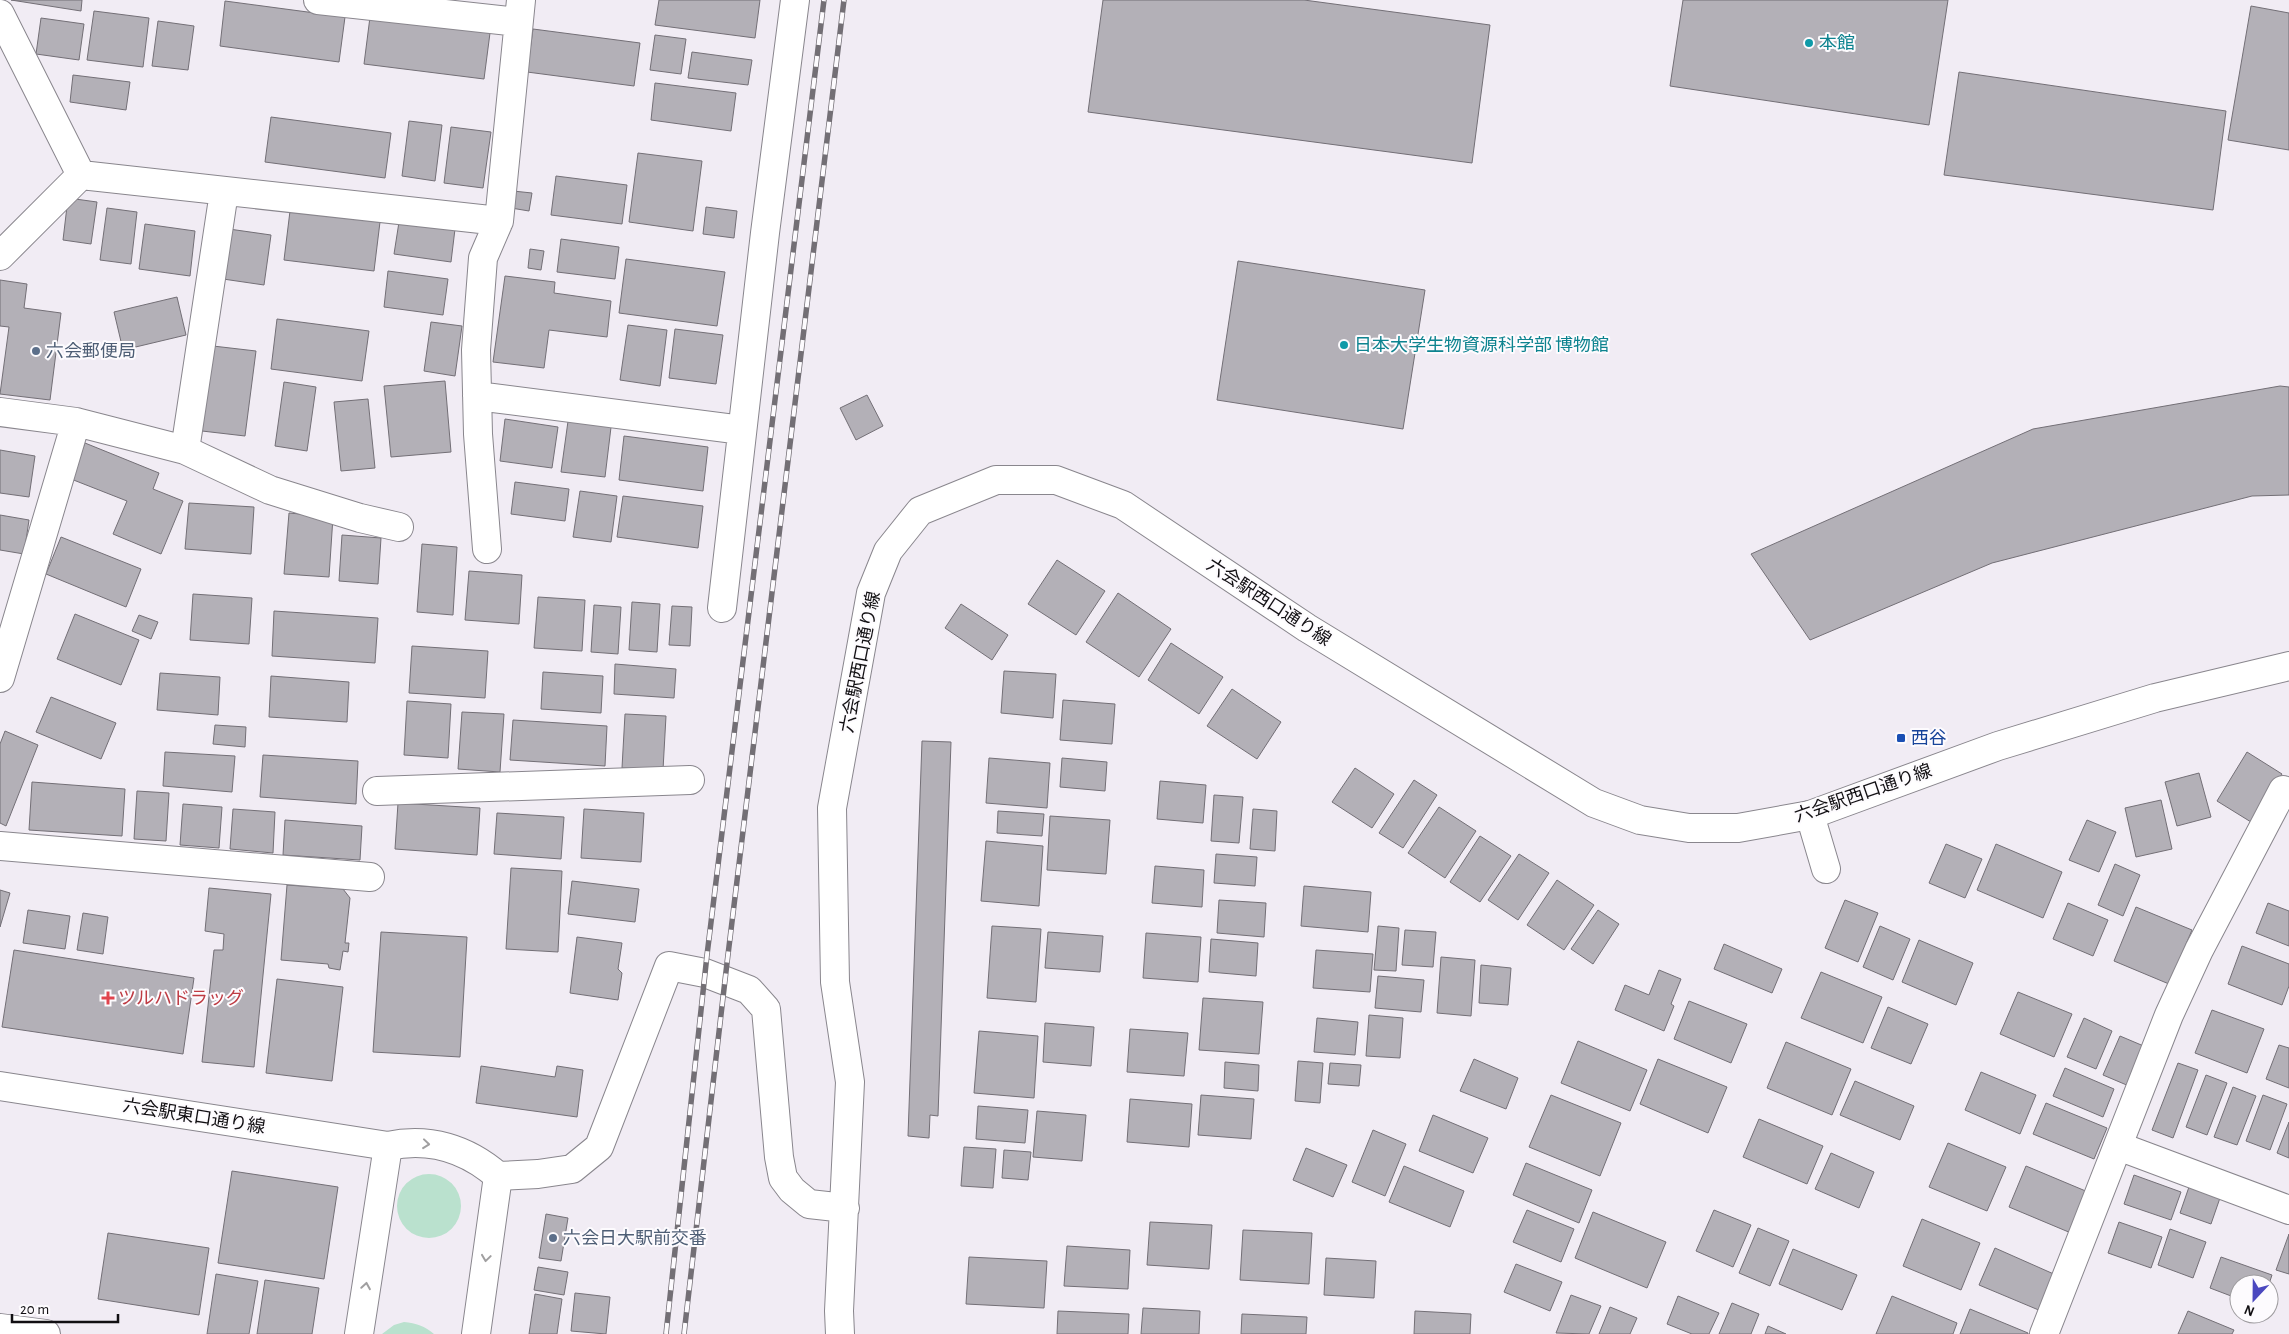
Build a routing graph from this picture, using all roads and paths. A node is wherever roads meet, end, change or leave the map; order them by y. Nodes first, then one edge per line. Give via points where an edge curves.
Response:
1 (318, 0) edge
2 (795, 0) edge
3 (520, 11) edge
4 (0, 14) edge
5 (81, 175) junction
6 (224, 192) junction
7 (499, 221) junction
8 (0, 256) edge
9 (477, 396) junction
10 (0, 412) edge
11 (76, 422) junction
12 (742, 430) junction
13 (186, 450) junction
14 (400, 527) dead end
15 (487, 549) dead end
16 (12, 596) edge
17 (722, 608) dead end
18 (2289, 666) edge
19 (0, 678) edge
20 (690, 780) dead end
21 (2283, 790) dead end
22 (377, 791) dead end
23 (1810, 815) junction
24 (0, 846) edge
25 (1826, 869) dead end
26 (370, 877) dead end
27 (0, 1086) edge
28 (388, 1146) junction
29 (2118, 1146) junction
30 (498, 1176) junction
31 (845, 1208) junction
32 (2289, 1210) edge
33 (0, 1328) edge
34 (46, 1334) edge
35 (359, 1334) edge
36 (476, 1334) edge
37 (840, 1334) edge
38 (2044, 1334) edge

1 - 3 street
2 - 12 street
3 - 7 street
4 - 5 street
5 - 6 street
5 - 8 street
6 - 7 street
6 - 13 street
7 - 9 street via 482,258 476,350
9 - 12 street
9 - 15 street
10 - 11 street
11 - 13 street
11 - 16 street
12 - 17 street
13 - 14 street via 270,490
16 - 19 street
18 - 23 street, 六会駅西口通り線 via 2155,698 2017,741
20 - 22 street
21 - 29 street via 2199,950 2163,1030
23 - 25 street
23 - 31 street, 六会駅西口通り線 via 1738,828 1689,828 1640,820 1594,803 1307,628 1123,505 1056,480 996,480 920,511 888,551 871,593 832,808 835,982 850,1082
24 - 26 street
27 - 28 street, 六会駅東口通り線
28 -> 30 street, 六会駅東口通り線 via 407,1142 446,1146 481,1162
35 -> 28 street
29 - 32 street
29 - 38 street
30 - 31 street via 572,1169 599,1147 669,966 705,973 749,990 766,1009 783,1178 809,1204
30 -> 36 street
31 - 37 street, 六会駅西口通り線
33 - 34 street

